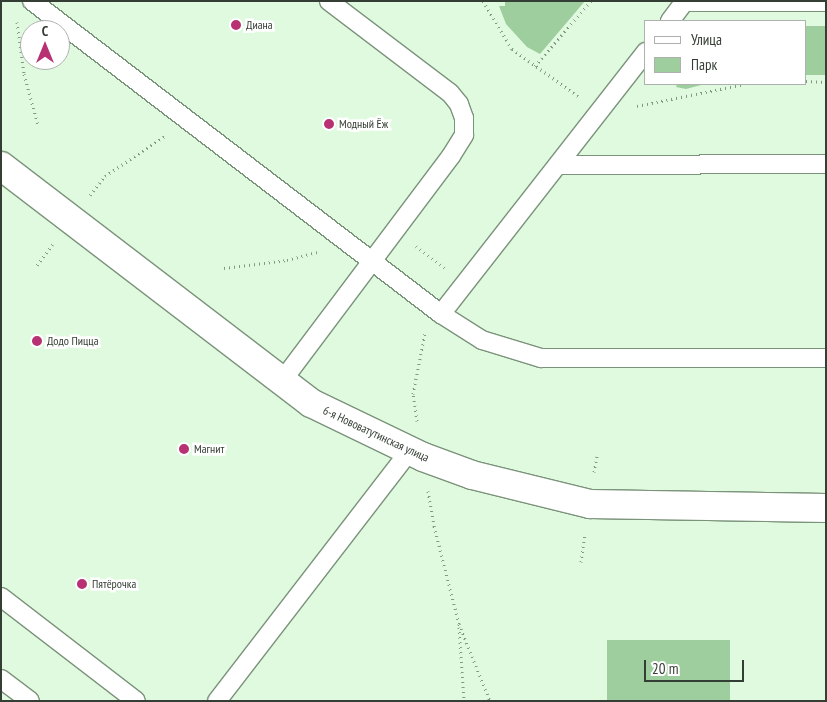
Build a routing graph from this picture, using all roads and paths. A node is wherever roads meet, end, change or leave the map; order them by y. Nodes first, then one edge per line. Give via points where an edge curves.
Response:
1 (32, 1) edge
2 (330, 1) edge
3 (591, 1) edge
4 (685, 1) edge
5 (826, 2) edge
6 (17, 19) dead end
7 (671, 20) edge
8 (644, 55) edge
9 (535, 66) dead end
10 (807, 81) edge
11 (826, 82) edge
12 (188, 121) junction
13 (38, 125) dead end
14 (826, 164) edge
15 (558, 165) junction
16 (1, 166) edge
17 (105, 176) dead end
18 (396, 230) junction
19 (346, 242) junction
20 (372, 262) junction
21 (224, 268) dead end
22 (465, 284) junction
23 (441, 314) junction
24 (826, 358) edge
25 (282, 381) junction
26 (413, 394) dead end
27 (410, 450) junction
28 (826, 508) edge
29 (434, 526) dead end
30 (1, 597) edge
31 (459, 624) junction
32 (1, 679) edge
33 (30, 701) edge
34 (136, 701) edge
35 (217, 701) edge
36 (464, 701) edge
37 (490, 701) edge

1 - 12 lane
2 - 18 lane via 450,93 464,118 464,135
3 - 9 path
4 - 5 lane
4 - 7 lane
6 - 13 path via 24,74
8 - 15 lane
10 - 11 path
12 - 17 path
12 - 19 lane
14 - 15 lane
15 - 22 lane
16 - 25 street, 6-я Нововатутинская улица
18 - 20 lane
18 - 22 path
19 - 20 lane
19 - 21 path via 287,260
20 - 23 lane
20 - 25 lane
22 - 23 lane
23 - 24 lane via 482,340 541,358
23 - 26 path via 425,334
25 - 27 street, 6-я Нововатутинская улица via 311,403
27 - 28 street, 6-я Нововатутинская улица via 472,475 590,504
27 - 35 lane
29 - 31 path
30 - 34 lane
31 - 36 path
31 - 37 path
32 - 33 lane

